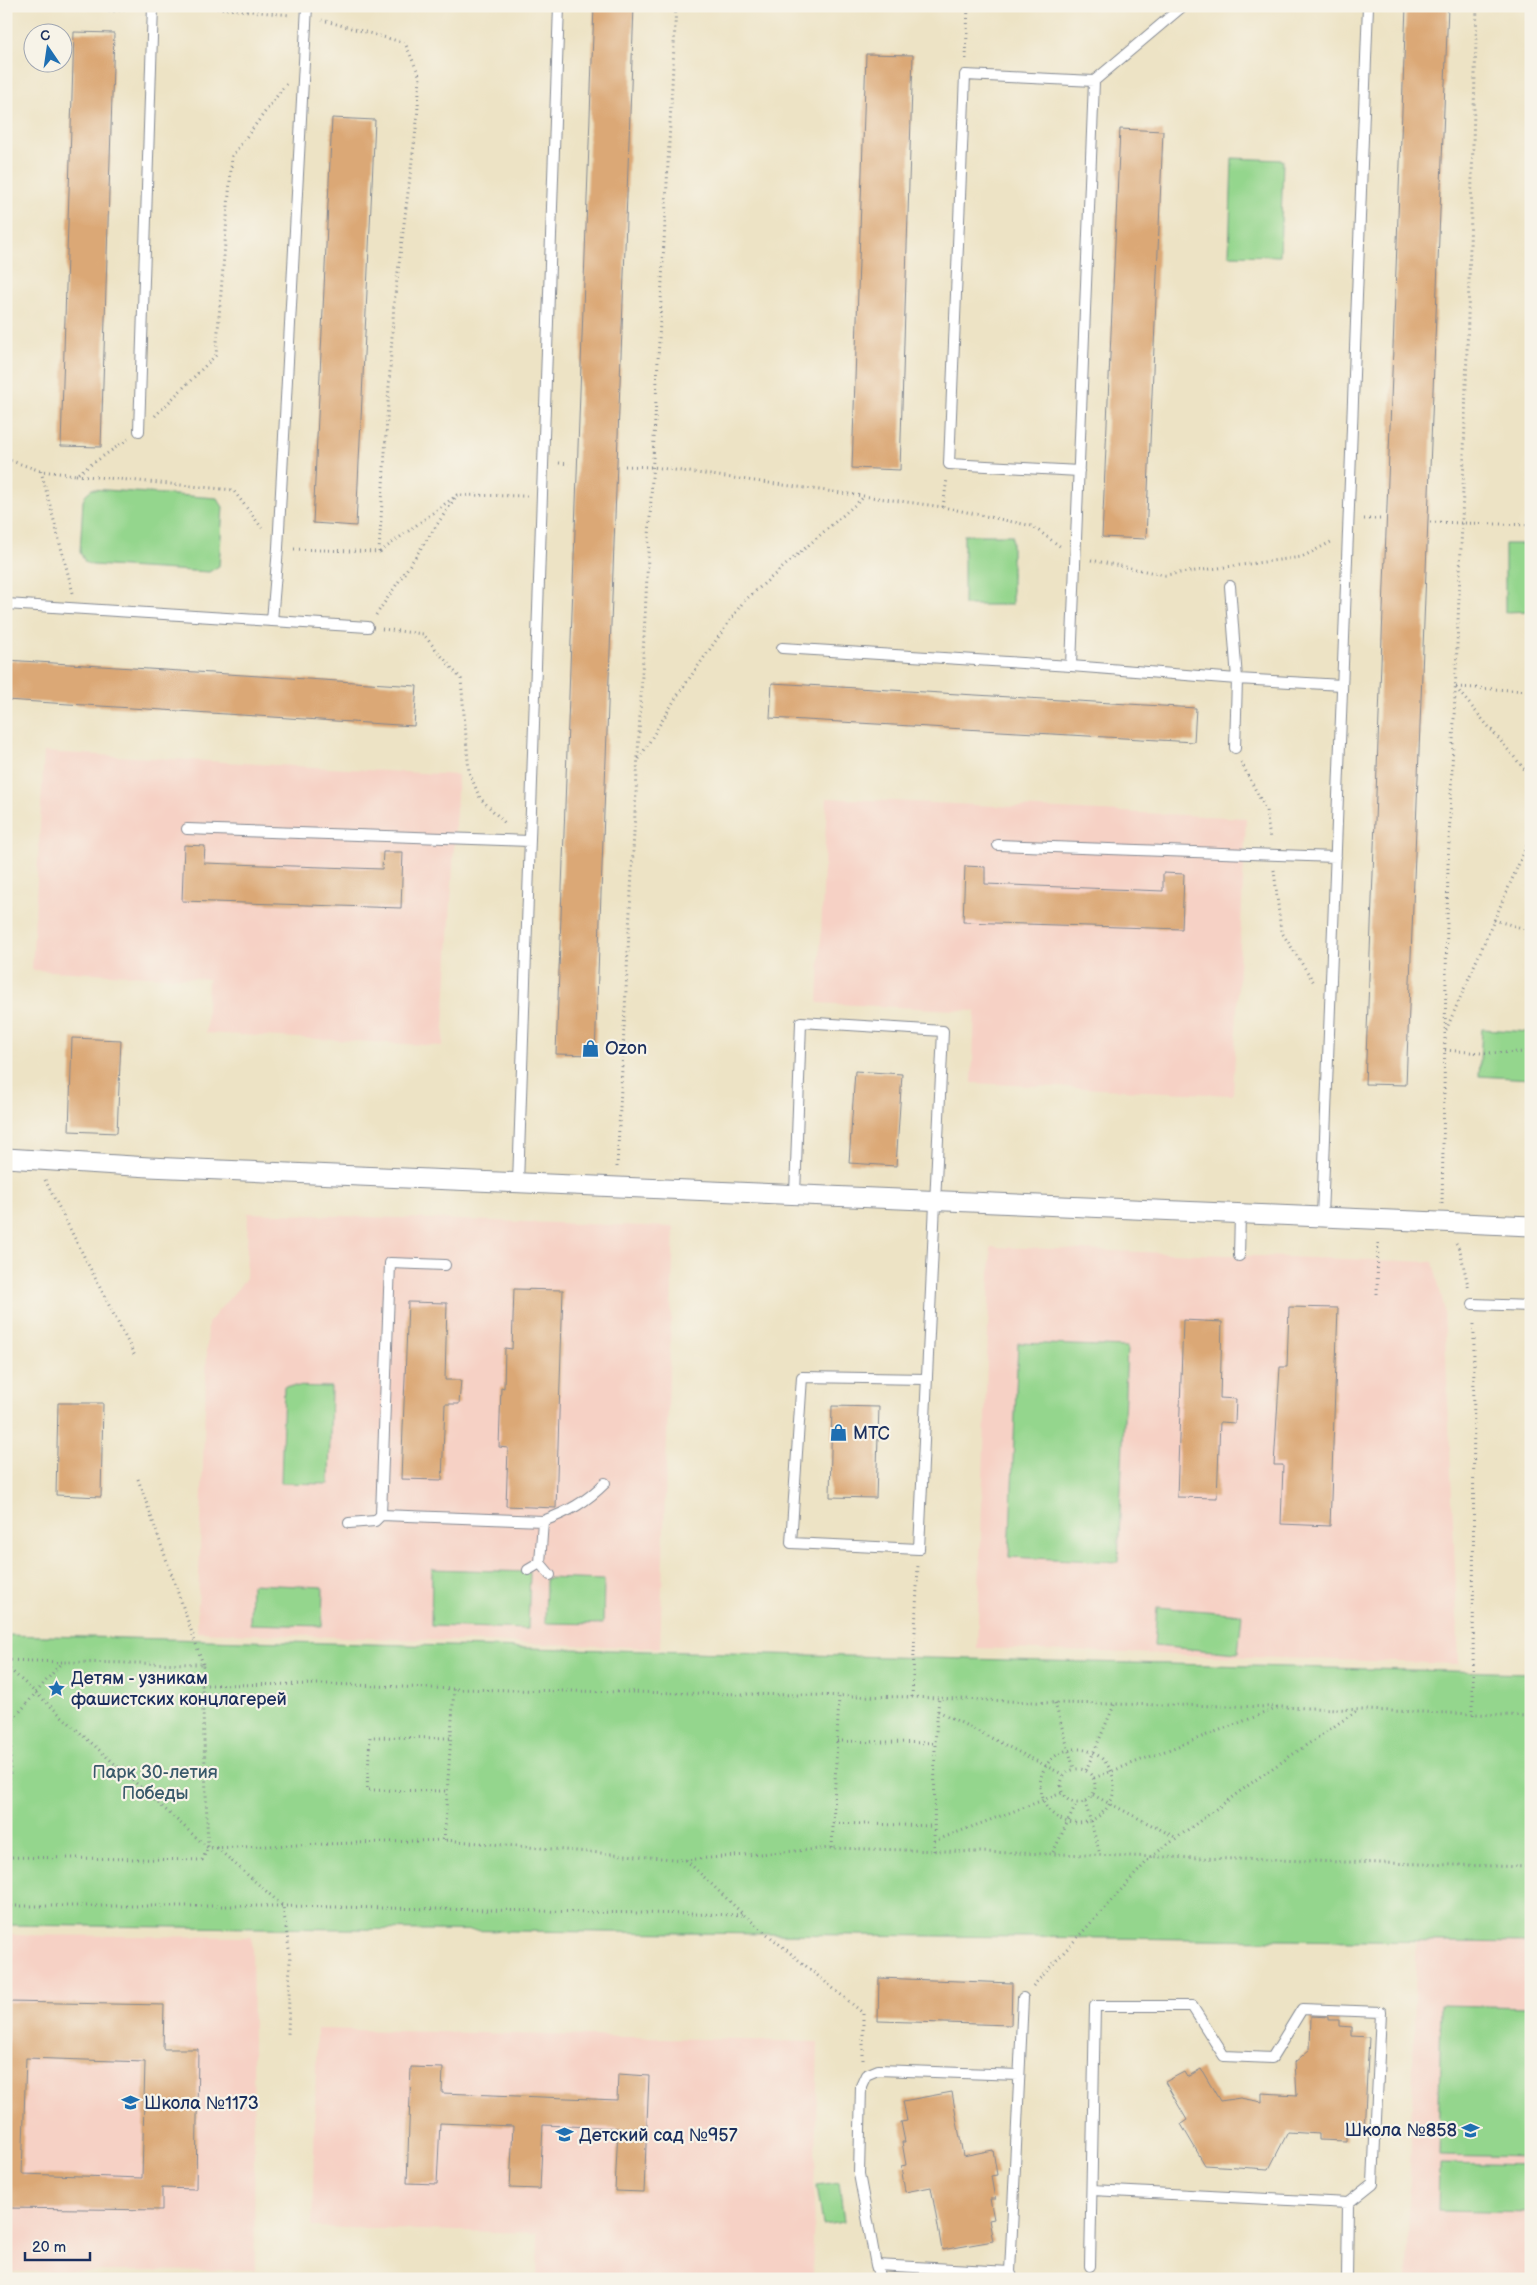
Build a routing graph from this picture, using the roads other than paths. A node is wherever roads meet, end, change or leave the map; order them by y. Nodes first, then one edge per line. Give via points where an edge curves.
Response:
1 (153, 6) edge
2 (559, 6) edge
3 (1184, 6) edge
4 (1368, 6) edge
5 (307, 11) edge
6 (1094, 82) junction
7 (139, 431) road end
8 (1079, 471) junction
9 (1230, 586) dead end
10 (6, 604) edge
11 (272, 621) junction
12 (368, 627) road end
13 (782, 648) dead end
14 (1071, 666) junction
15 (1237, 679) junction
16 (1342, 685) junction
17 (1235, 748) road end
18 (187, 829) dead end
19 (530, 840) junction
20 (998, 845) dead end
21 (1336, 856) junction
22 (6, 1158) edge
23 (518, 1183) junction
24 (796, 1195) junction
25 (935, 1201) junction
26 (1240, 1214) junction
27 (1322, 1217) junction
28 (1531, 1226) edge
29 (1239, 1256) dead end
30 (445, 1265) dead end
31 (1473, 1304) road end
32 (1531, 1306) edge
33 (927, 1379) junction
34 (605, 1483) dead end
35 (380, 1515) junction
36 (543, 1520) junction
37 (349, 1523) dead end
38 (540, 1563) junction
39 (528, 1570) dead end
40 (550, 1575) dead end
41 (1023, 1998) road end
42 (1019, 2075) junction
43 (1092, 2190) junction
44 (1348, 2203) junction
45 (876, 2265) junction
46 (1090, 2266) dead end
47 (1012, 2275) edge
48 (880, 2279) edge
49 (1347, 2279) edge

1 - 7 lane
2 - 19 lane
3 - 6 lane
4 - 16 lane
5 - 11 lane
6 - 8 lane
6 - 8 lane via 965,75 949,464
8 - 14 lane
9 - 15 lane
10 - 11 lane
11 - 12 lane
13 - 14 lane
14 - 15 lane
15 - 16 lane
15 - 17 lane
16 - 21 lane
18 - 19 lane
19 - 23 lane
20 - 21 lane
21 - 27 lane
22 - 23 street via 133,1167
23 - 24 street
24 - 25 street
24 - 25 lane via 802,1022 943,1031
25 - 26 street
25 - 33 lane
26 - 27 street
26 - 29 lane
27 - 28 street
30 - 35 lane via 390,1263
31 - 32 lane
33 - 33 lane via 919,1549 791,1543 802,1377
34 - 36 lane via 582,1504
35 - 36 lane
35 - 37 lane via 375,1521
36 - 38 lane
38 - 39 lane
38 - 40 lane
41 - 42 lane
42 - 45 lane via 878,2070 866,2075 861,2086 859,2174
42 - 47 lane
43 - 44 lane
43 - 44 lane via 1095,2006 1192,2006 1224,2056 1272,2058 1302,2009 1381,2012 1373,2183
43 - 46 lane
44 - 49 lane
45 - 47 lane
45 - 48 lane

